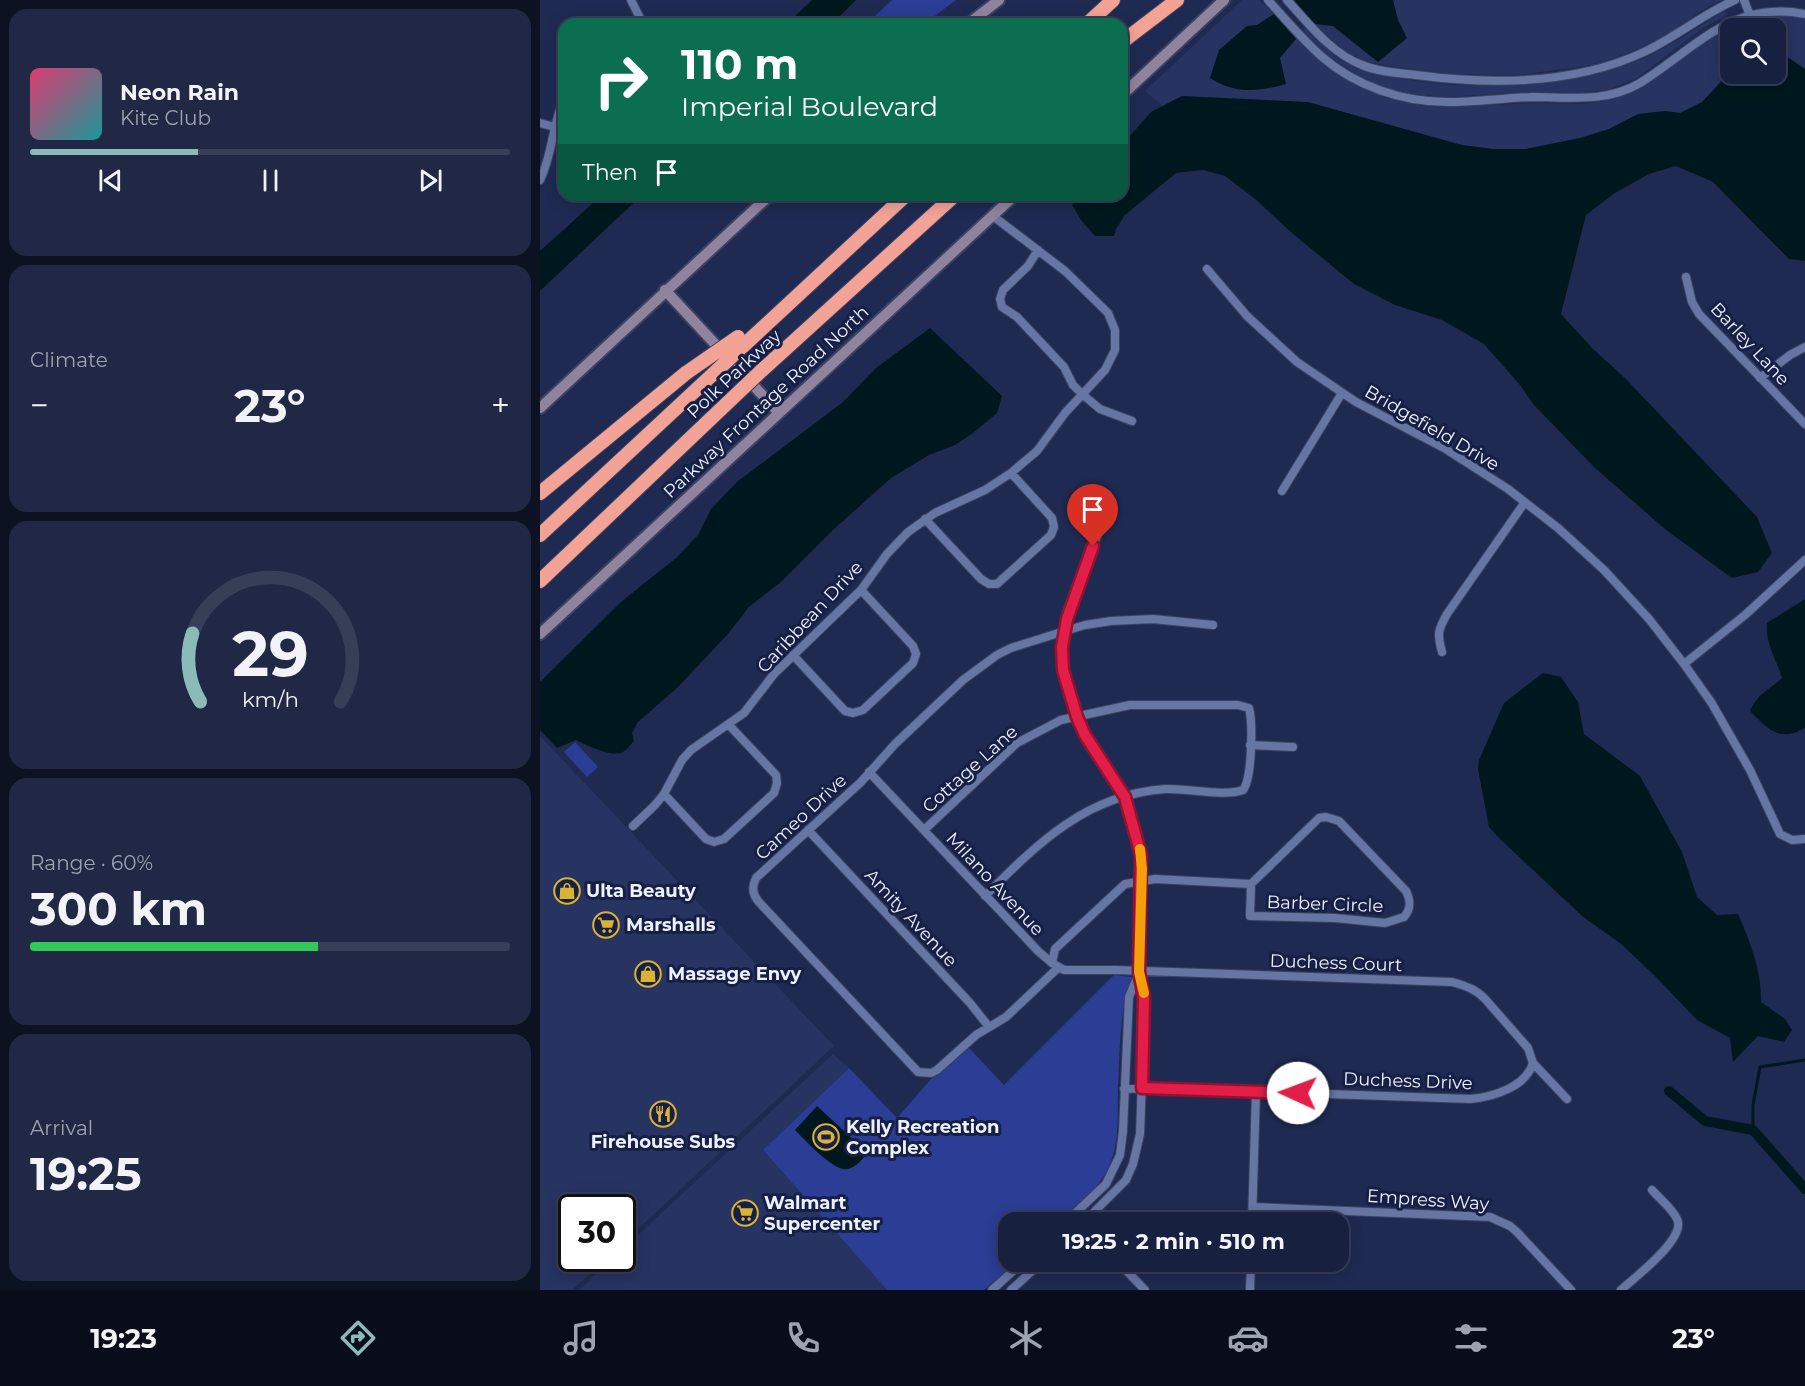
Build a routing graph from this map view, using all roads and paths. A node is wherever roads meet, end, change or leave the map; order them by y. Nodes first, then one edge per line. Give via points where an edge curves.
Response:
1 (632, 0) edge
2 (999, 0) edge
3 (1113, 0) edge
4 (1162, 0) edge
5 (1177, 0) edge
6 (1224, 0) edge
7 (1268, 0) edge
8 (1287, 0) edge
9 (1744, 0) edge
10 (1730, 1) edge
11 (1749, 13) junction
12 (1805, 14) edge
13 (640, 18) edge
14 (976, 18) edge
15 (1094, 18) edge
16 (1734, 18) joint
17 (1720, 24) edge
18 (1128, 32) edge
19 (1128, 37) edge
20 (1128, 89) edge
21 (558, 117) edge
22 (540, 123) edge
23 (555, 126) junction
24 (540, 180) edge
25 (763, 201) edge
26 (900, 201) edge
27 (948, 201) edge
28 (1009, 201) edge
29 (993, 216) junction
30 (1038, 250) junction
31 (1207, 268) dead end
32 (1686, 277) dead end
33 (665, 290) junction
34 (740, 342) junction
35 (1805, 347) edge
36 (1761, 378) junction
37 (1342, 393) junction
38 (1082, 394) junction
39 (540, 408) edge
40 (779, 412) junction
41 (1132, 421) dead end
42 (1805, 424) edge
43 (1011, 473) junction
44 (1282, 491) dead end
45 (540, 493) edge
46 (1525, 502) junction
47 (925, 519) junction
48 (1100, 528) dead end
49 (540, 535) edge
50 (1805, 560) edge
51 (540, 581) edge
52 (861, 590) junction
53 (1213, 625) dead end
54 (1065, 631) junction
55 (540, 634) edge
56 (1442, 652) dead end
57 (793, 655) junction
58 (1684, 664) junction
59 (1077, 717) junction
60 (729, 725) junction
61 (1250, 745) junction
62 (1293, 747) dead end
63 (869, 772) junction
64 (664, 794) junction
65 (1125, 797) junction
66 (633, 826) dead end
67 (808, 830) junction
68 (924, 830) junction
69 (1805, 839) edge
70 (1141, 880) junction
71 (1251, 884) junction
72 (985, 896) junction
73 (1055, 965) junction
74 (1139, 972) junction
75 (989, 1027) junction
76 (1533, 1063) junction
77 (1142, 1088) junction
78 (1124, 1089) junction
79 (1256, 1092) junction
80 (1567, 1099) dead end
81 (1652, 1190) dead end
82 (1254, 1207) junction
83 (1077, 1212) edge
84 (1093, 1212) edge
85 (1253, 1212) edge
86 (1012, 1272) edge
87 (1031, 1272) edge
88 (1128, 1272) edge
89 (1251, 1272) edge
90 (992, 1290) edge
91 (1011, 1290) edge
92 (1145, 1290) edge
93 (1250, 1290) edge
94 (1571, 1290) edge
95 (1621, 1290) edge

1 - 13 street
2 - 14 main road
3 - 15 highway
4 - 18 highway
5 - 19 highway
6 - 20 main road
7 - 17 street via 1321,57 1357,81 1389,94 1447,102 1532,97 1583,99 1612,94 1640,83
8 - 10 street via 1339,53 1363,66 1449,80 1519,80 1584,72 1620,62 1676,35
9 - 11 street
10 - 16 street
11 - 12 street via 1775,10
11 - 16 street
21 - 23 street
22 - 23 street
23 - 24 street via 548,164
25 - 33 main road
26 - 34 highway, Polk Parkway via 800,294
27 - 51 highway, Polk Parkway, bridge via 761,371
28 - 29 main road, Parkway Frontage Road North
29 - 30 street, Caribbean Drive
29 - 40 main road, Parkway Frontage Road North
30 - 38 street, Caribbean Drive via 1102,304 1115,330 1110,361
30 - 38 street via 1028,266 1003,290 1000,302 1064,367 1072,385
31 - 37 street, Bridgefield Drive via 1272,340
32 - 36 street, Barley Lane via 1699,314
33 - 39 main road
33 - 40 main road
34 - 45 highway, bridge via 686,373
34 - 49 highway, Polk Parkway, bridge via 698,388
35 - 36 street
36 - 42 street, Barley Lane
37 - 44 street
37 - 46 street, Bridgefield Drive via 1444,448
38 - 41 street via 1100,409
38 - 43 street, Caribbean Drive via 1037,451
40 - 55 main road, Parkway Frontage Road North
43 - 47 street, Caribbean Drive
43 - 47 street via 1052,518 1054,527 1050,536 997,584 981,579
46 - 56 street via 1447,614 1438,637
46 - 58 street, Bridgefield Drive via 1604,570
47 - 52 street, Caribbean Drive via 897,542
48 - 54 street via 1072,601
50 - 58 street via 1746,615
52 - 57 street, Caribbean Drive
52 - 57 street via 913,645 913,663 863,710 853,713 845,711
53 - 54 street, Cameo Drive via 1134,619
54 - 59 street via 1063,670
54 - 63 street, Cameo Drive via 1011,648 982,664
57 - 60 street, Caribbean Drive
58 - 69 street, Bridgefield Drive via 1738,746 1780,834 1792,840
59 - 61 street, Cottage Lane via 1130,705 1238,705 1249,708
59 - 65 street
59 - 68 street, Cottage Lane via 1061,720 1017,743
60 - 64 street, Caribbean Drive via 691,750
60 - 64 street via 776,775 774,793 724,838 714,842 706,839
61 - 62 street
61 - 65 street via 1247,784 1243,790 1161,790
63 - 67 street, Cameo Drive
63 - 68 street, Milano Avenue
64 - 66 street, Caribbean Drive
65 - 70 street via 1141,855
65 - 72 street via 1071,819
67 - 75 street, Amity Avenue
67 - 75 street, Cameo Drive via 756,878 753,889 758,901 918,1072 937,1070
68 - 72 street, Milano Avenue
70 - 71 street
70 - 73 street, Cameo Drive via 1118,889 1056,949
70 - 74 street
71 - 71 street, Barber Circle via 1250,916 1385,923 1404,917 1410,908 1406,891 1332,818 1319,818
72 - 73 street, Milano Avenue
73 - 74 street, Duchess Court via 1064,970
73 - 75 street, Cameo Drive via 1006,1017
74 - 76 street, Duchess Court via 1452,982 1479,993 1528,1048
74 - 77 street via 1144,998
74 - 78 street via 1129,997
76 - 79 street, Duchess Drive via 1530,1074 1513,1086 1482,1098
76 - 80 street, Duchess Court
77 - 78 street, Duchess Drive
77 - 79 street, Duchess Drive
77 - 84 street via 1140,1134 1133,1164 1126,1180
78 - 83 street via 1122,1143 1115,1167 1101,1190
79 - 82 street
81 - 95 street via 1678,1220 1678,1229 1673,1241
82 - 85 street
82 - 94 street, Empress Way via 1490,1217 1517,1232
86 - 90 street
87 - 91 street
88 - 92 street
89 - 93 street

